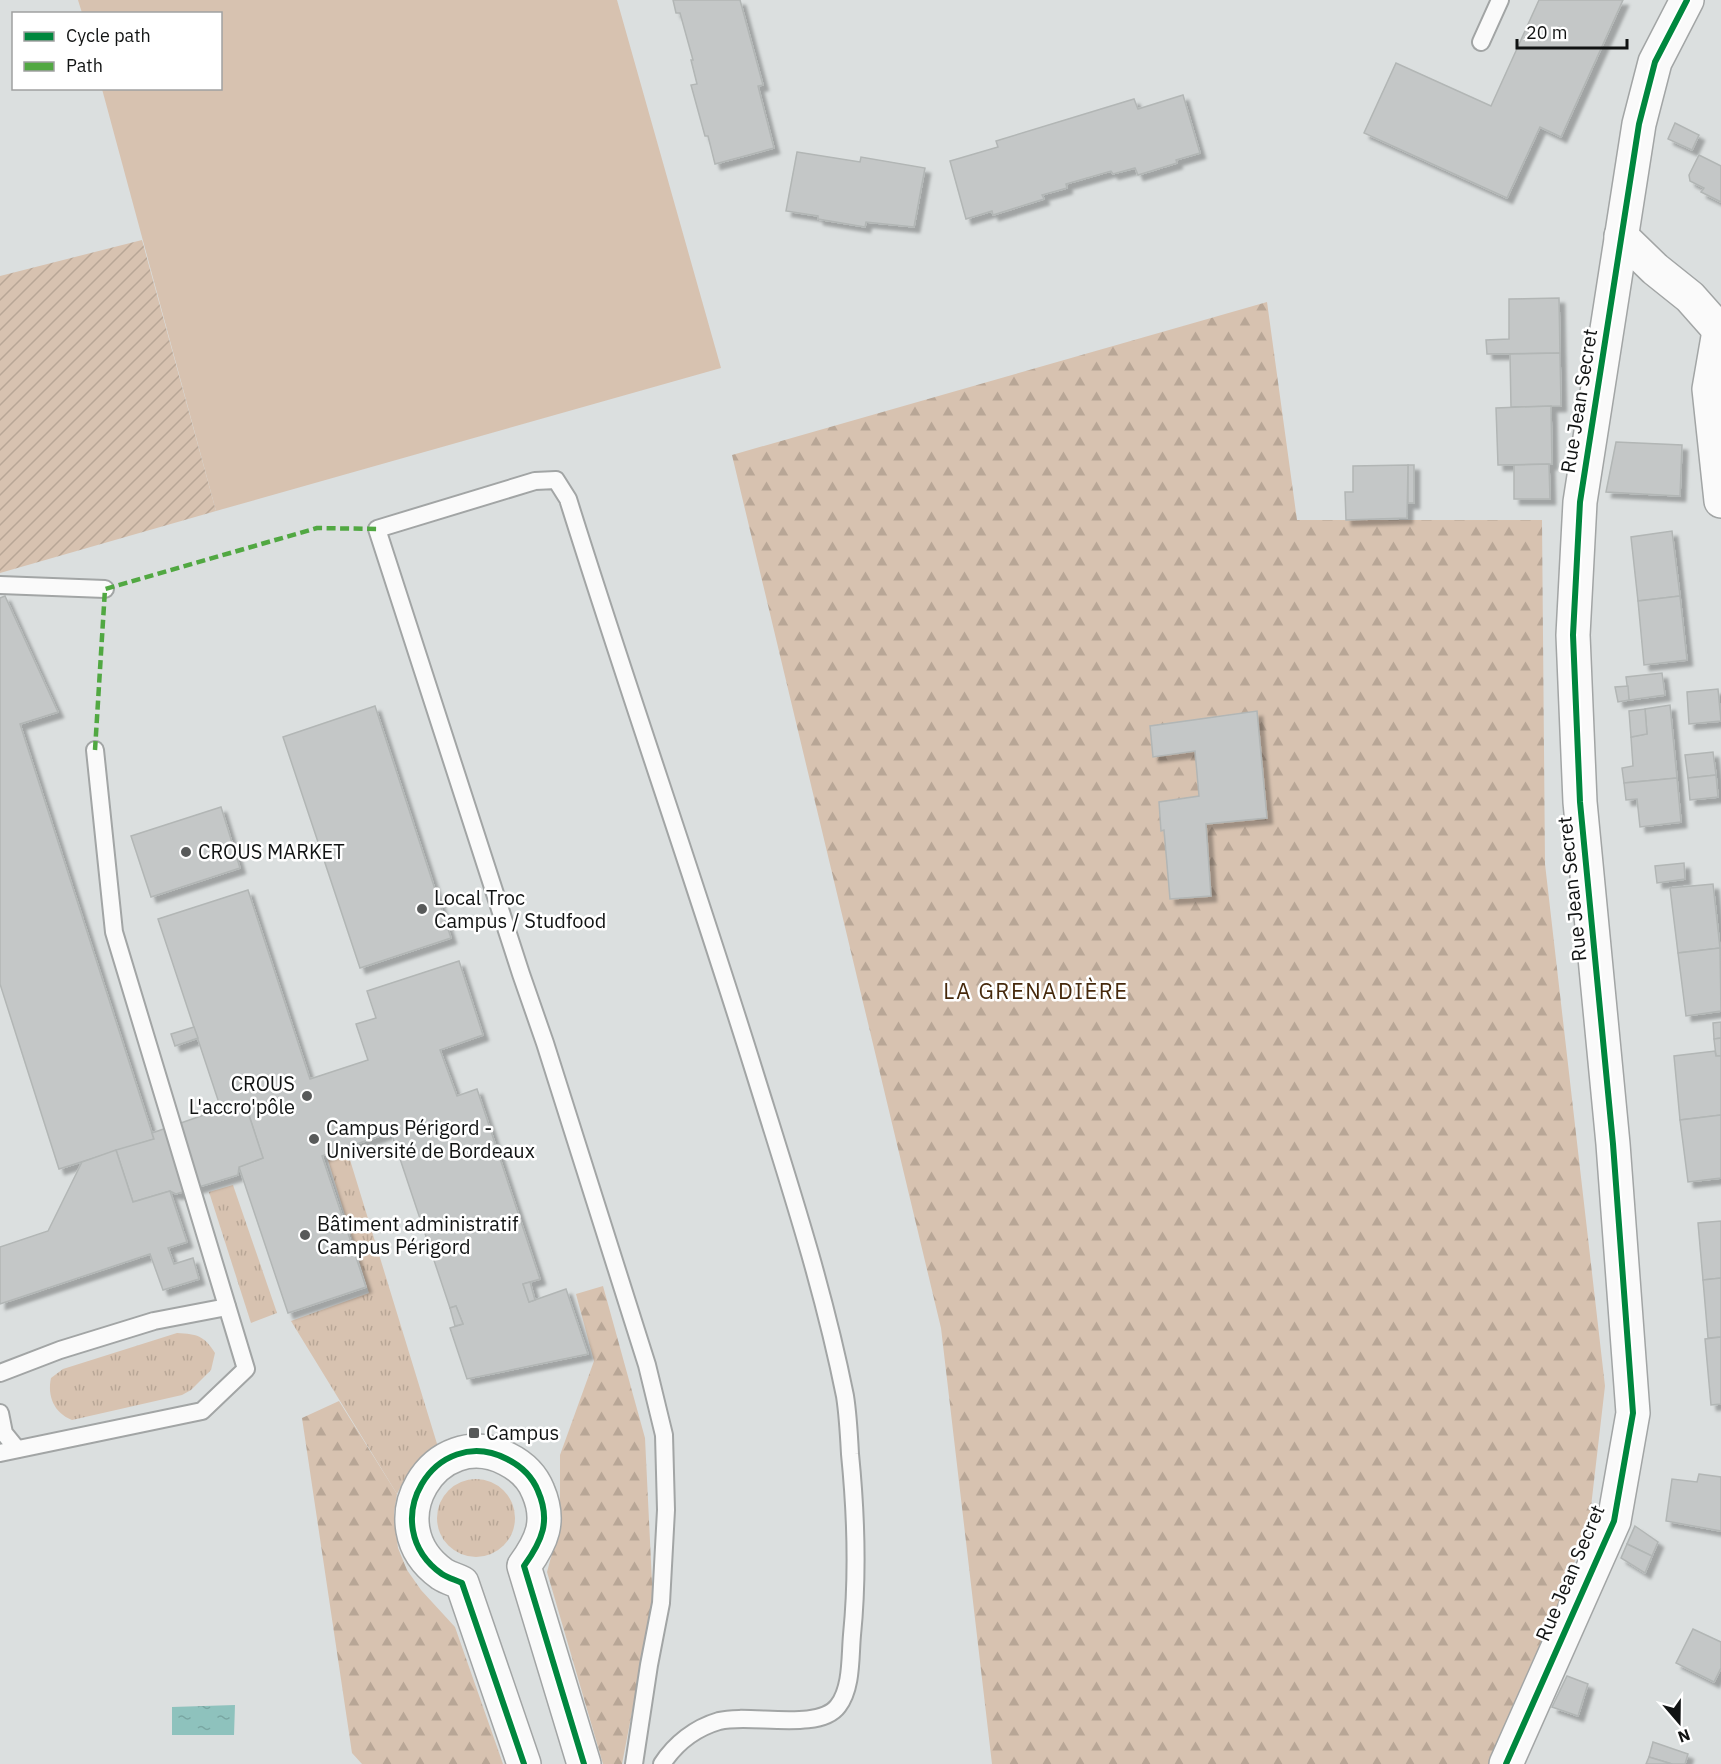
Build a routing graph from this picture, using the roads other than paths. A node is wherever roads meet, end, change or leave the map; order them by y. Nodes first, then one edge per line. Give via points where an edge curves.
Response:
1 (1500, 0) edge
2 (1687, 0) edge
3 (1481, 42) dead end
4 (1622, 236) junction
5 (1720, 331) edge
6 (1721, 501) edge
7 (0, 585) edge
8 (105, 589) dead end
9 (95, 750) dead end
10 (227, 1307) junction
11 (0, 1373) edge
12 (0, 1413) edge
13 (17, 1449) junction
14 (0, 1453) edge
15 (524, 1764) edge
16 (584, 1764) edge
17 (634, 1764) edge
18 (662, 1764) edge
19 (1506, 1764) edge

1 - 3 lane
2 - 4 street, Rue Jean Secret via 1655,62 1639,124
4 - 5 street via 1654,269 1690,297
4 - 19 street, Rue Jean Secret via 1580,502 1573,634 1580,802 1613,1144 1633,1413 1614,1521
5 - 6 street via 1709,389
7 - 8 lane
9 - 10 lane via 114,932
10 - 11 lane via 154,1321
10 - 13 lane via 246,1369 202,1411
12 - 13 lane via 4,1433
13 - 14 lane
15 - 16 street via 462,1583 443,1575 427,1561 416,1544 411,1523 420,1484 434,1468 452,1456 474,1451 497,1454 518,1464 534,1481 543,1503 544,1526 538,1548 524,1566
17 - 18 lane via 661,1603 666,1510 664,1435 647,1365 545,1043 377,529 535,481 556,480 568,499 800,1220 846,1400 855,1505 856,1598 846,1689 837,1709 816,1719 720,1721 693,1732 672,1749

